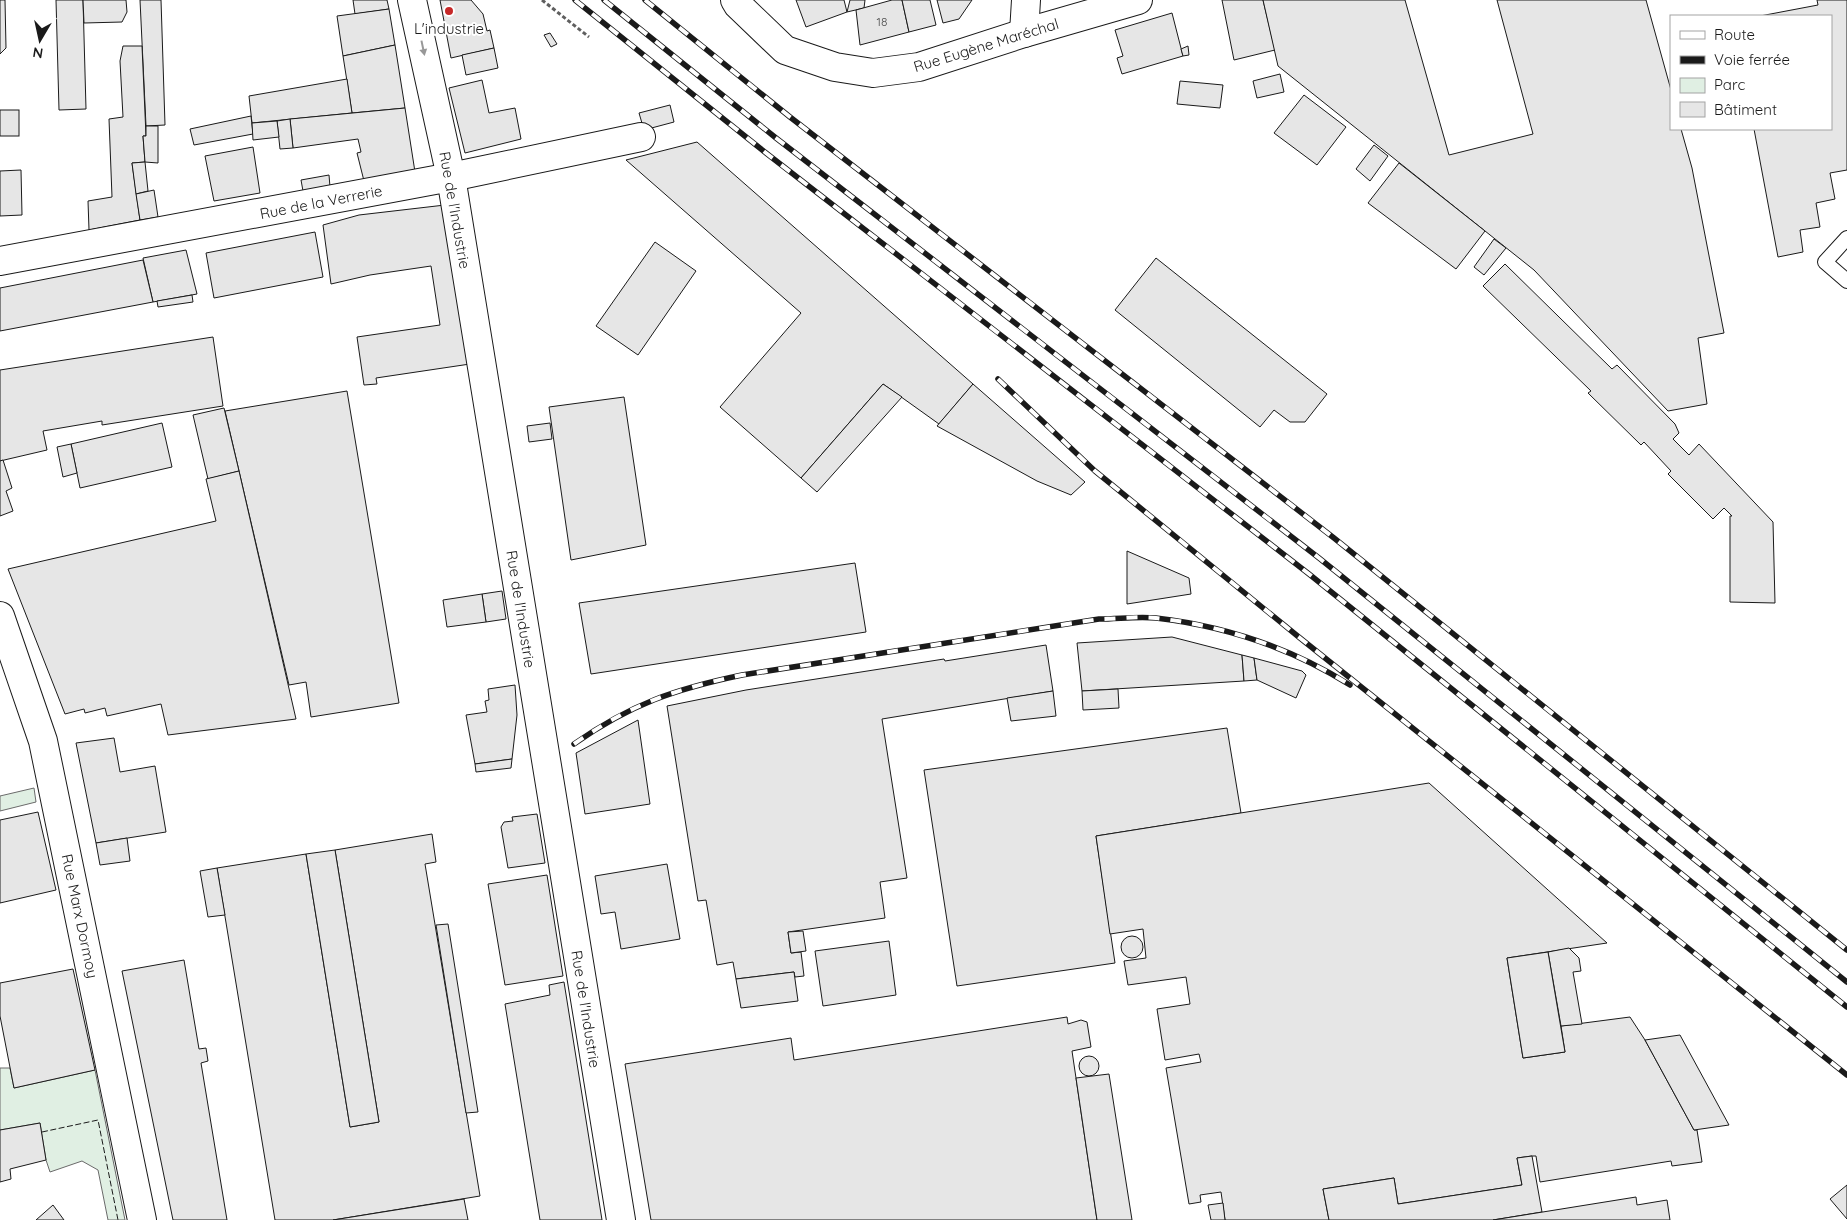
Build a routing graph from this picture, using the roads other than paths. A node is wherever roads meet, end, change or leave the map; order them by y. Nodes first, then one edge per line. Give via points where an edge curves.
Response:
1 (412, 0) edge
2 (736, 0) edge
3 (1026, 0) edge
4 (1138, 0) edge
5 (1024, 33) junction
6 (641, 137) dead end
7 (451, 178) junction
8 (1847, 238) edge
9 (0, 261) edge
10 (1847, 281) edge
11 (0, 616) edge
12 (142, 1220) edge
13 (620, 1220) edge

1 -> 7 street, Rue de l'Industrie
2 - 5 street, Rue Eugène Maréchal via 785,50 834,68 873,73 920,67
3 - 5 street
4 - 5 street, Rue Eugène Maréchal
6 - 7 street, Rue de la Verrerie
7 - 9 street, Rue de la Verrerie
7 - 13 street, Rue de l'Industrie
8 - 10 lane via 1825,262
11 - 12 street, Rue Marx Dormoy via 43,741

